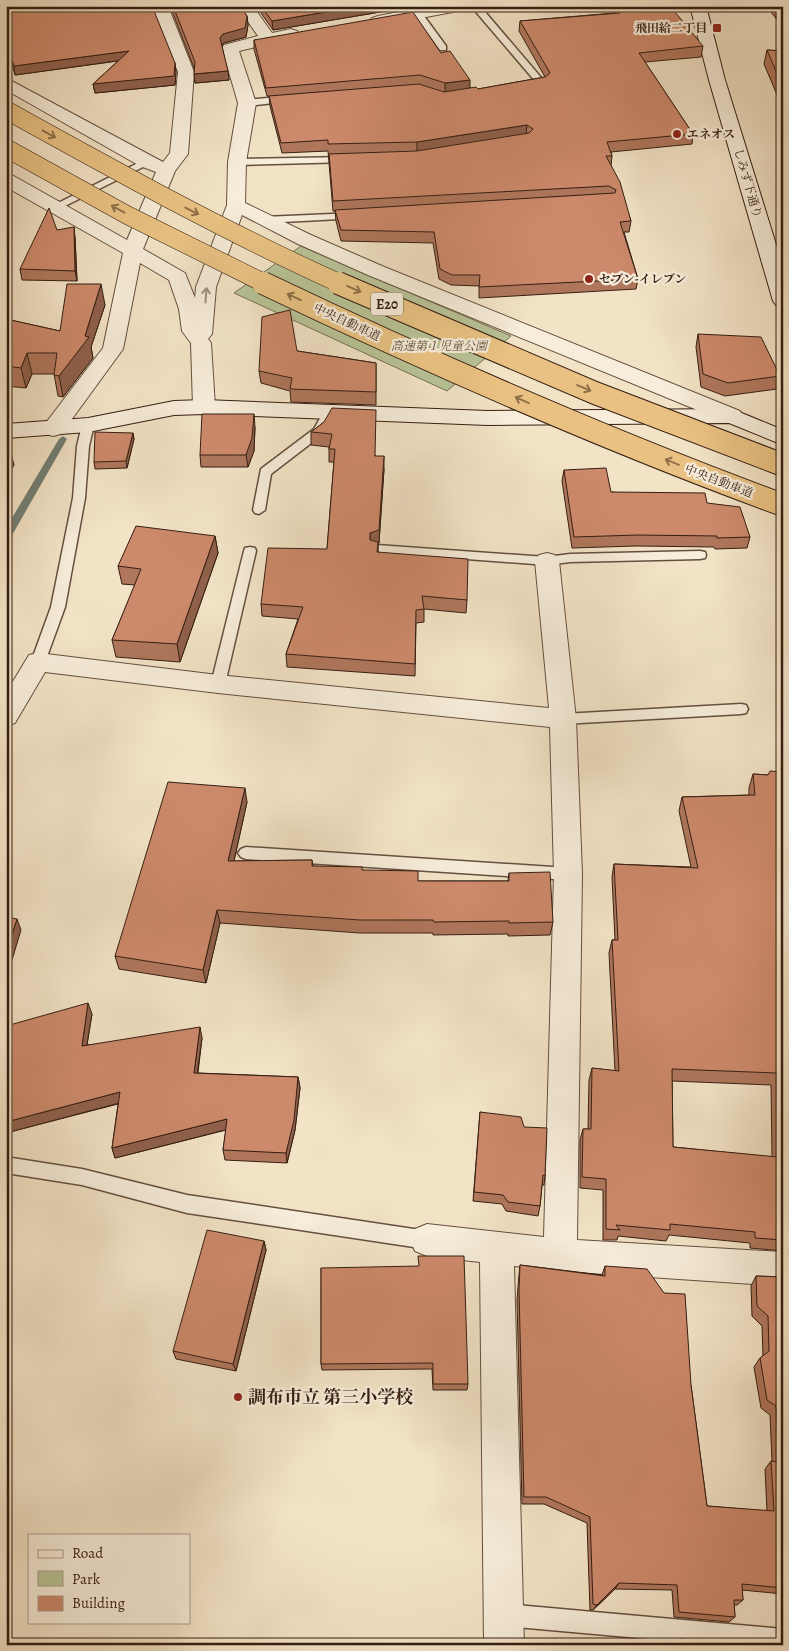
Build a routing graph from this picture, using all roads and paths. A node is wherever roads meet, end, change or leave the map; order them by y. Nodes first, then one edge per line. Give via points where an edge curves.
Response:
1 (160, 6) edge
2 (245, 6) edge
3 (458, 6) edge
4 (475, 6) edge
5 (698, 6) edge
6 (411, 12) edge
7 (363, 23) edge
8 (306, 32) edge
9 (268, 38) junction
10 (443, 48) dead end
11 (6, 83) edge
12 (522, 86) edge
13 (295, 99) edge
14 (247, 102) junction
15 (6, 110) edge
16 (6, 148) edge
17 (362, 159) edge
18 (146, 162) junction
19 (237, 162) junction
20 (166, 170) junction
21 (6, 180) edge
22 (236, 205) junction
23 (55, 207) junction
24 (362, 215) edge
25 (264, 220) junction
26 (133, 250) junction
27 (783, 301) edge
28 (201, 343) junction
29 (204, 408) junction
30 (329, 412) junction
31 (732, 416) junction
32 (88, 425) junction
33 (53, 429) junction
34 (6, 431) edge
35 (783, 438) edge
36 (783, 465) edge
37 (783, 505) edge
38 (259, 510) dead end
39 (377, 549) edge
40 (250, 551) dead end
41 (700, 555) dead end
42 (547, 561) junction
43 (38, 662) junction
44 (218, 684) junction
45 (741, 709) dead end
46 (6, 716) edge
47 (563, 719) junction
48 (246, 853) dead end
49 (568, 874) junction
50 (6, 1166) edge
51 (427, 1240) joint
52 (497, 1248) junction
53 (560, 1255) junction
54 (783, 1269) edge
55 (503, 1630) edge
56 (783, 1640) edge

1 - 20 street via 186,72 179,154
2 - 9 street
3 - 6 street
4 - 12 lane via 541,83
5 - 27 street, しみず下通り
6 - 7 street
6 - 10 lane
8 - 9 street
9 - 14 street via 230,48
11 - 18 street
13 - 14 lane
14 - 19 street
15 -> 36 highway, E20, bridge via 148,189 286,259 568,381
37 -> 16 highway, 中央自動車道 / E20, bridge via 584,428 401,348 248,276
17 - 19 lane
18 - 20 street
18 - 23 lane
19 - 22 street
20 - 26 street
21 - 23 street
22 - 25 street
28 -> 22 street via 206,287
23 - 26 street
24 - 25 lane
25 - 31 street via 538,340
26 - 28 street via 178,277 190,309 192,331
26 - 33 street via 112,349
28 - 29 street
29 - 30 street
29 - 32 street via 174,408
30 - 31 street via 488,418
30 - 38 lane via 319,431 265,472
31 - 35 street
32 - 33 street
32 - 43 lane via 79,498 58,607
33 - 34 street
39 - 42 lane
40 - 44 lane
41 - 42 lane
42 - 47 street
43 - 44 street
43 - 46 street
44 - 47 street
45 - 47 lane
47 - 49 street
48 - 49 lane
49 - 53 street
50 - 51 lane via 82,1177 187,1204
51 - 52 street
52 - 53 street
52 - 55 street
53 - 54 street
55 - 56 lane

